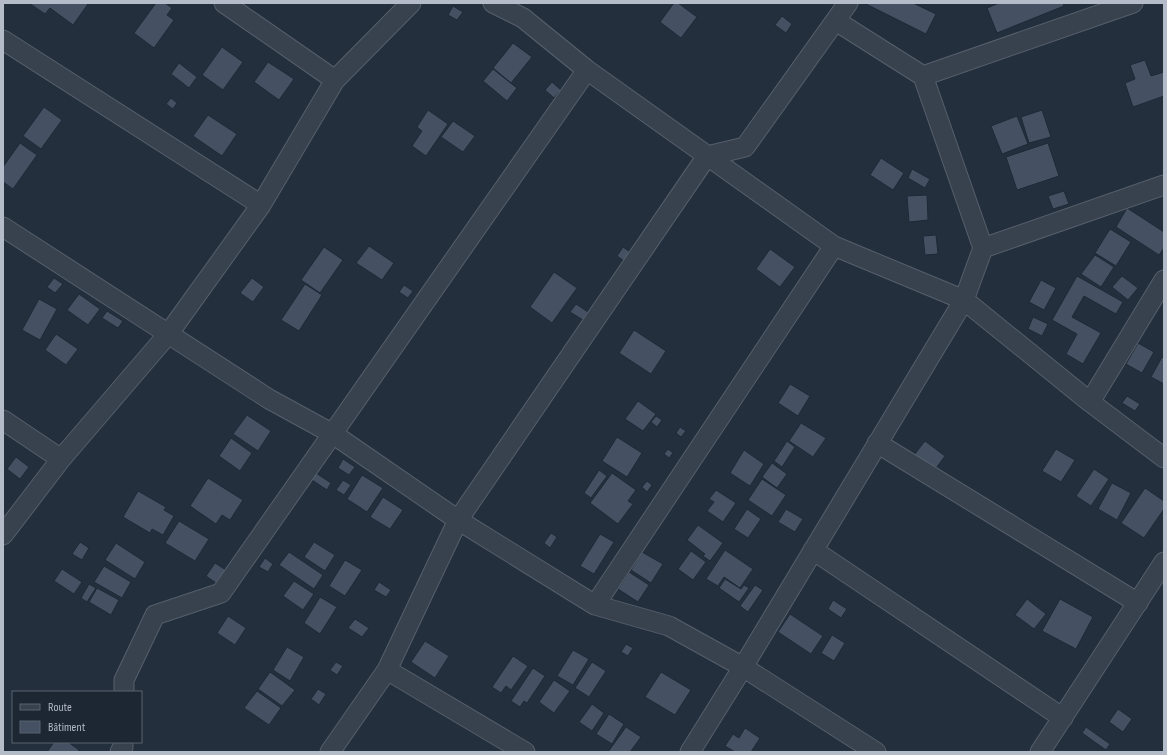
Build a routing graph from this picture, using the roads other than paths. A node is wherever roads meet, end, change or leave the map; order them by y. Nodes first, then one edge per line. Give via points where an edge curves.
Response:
1 (224, 3) edge
2 (411, 3) edge
3 (493, 3) edge
4 (848, 3) edge
5 (1133, 3) edge
6 (836, 21) junction
7 (3, 40) edge
8 (587, 70) junction
9 (923, 76) junction
10 (335, 80) junction
11 (707, 156) junction
12 (1164, 185) edge
13 (261, 205) junction
14 (3, 226) edge
15 (834, 246) junction
16 (983, 248) junction
17 (1164, 280) edge
18 (964, 300) junction
19 (169, 333) junction
20 (1090, 402) junction
21 (3, 420) edge
22 (334, 434) junction
23 (877, 444) junction
24 (1164, 458) edge
25 (61, 459) junction
26 (458, 520) junction
27 (3, 535) edge
28 (813, 550) junction
29 (1164, 562) edge
30 (1138, 603) junction
31 (595, 605) junction
32 (743, 667) junction
33 (387, 670) junction
34 (124, 691) edge
35 (1063, 718) junction
36 (330, 752) edge
37 (525, 752) edge
38 (690, 752) edge
39 (876, 752) edge
40 (1040, 752) edge

1 - 10 street
2 - 10 street
3 - 8 street via 523,18
4 - 6 street
5 - 9 street
6 - 9 street
6 - 11 street via 746,147
7 - 13 street
8 - 11 street
8 - 22 street
9 - 16 street
10 - 13 street
11 - 15 street
11 - 26 street
12 - 16 street
13 - 19 street
14 - 19 street
15 - 18 street
15 - 31 street
16 - 18 street
17 - 20 street
18 - 20 street
18 - 23 street
19 - 22 street via 269,400
19 - 25 street
20 - 24 street
21 - 25 street
22 - 26 street
22 - 34 street via 221,593 155,615 124,680
23 - 28 street
23 - 30 street
25 - 27 street
26 - 31 street
26 - 33 street
28 - 32 street
28 - 35 street
29 - 30 street
30 - 35 street
31 - 32 street via 669,626
32 - 38 street
32 - 39 street
33 - 36 street
33 - 37 street
35 - 40 street

